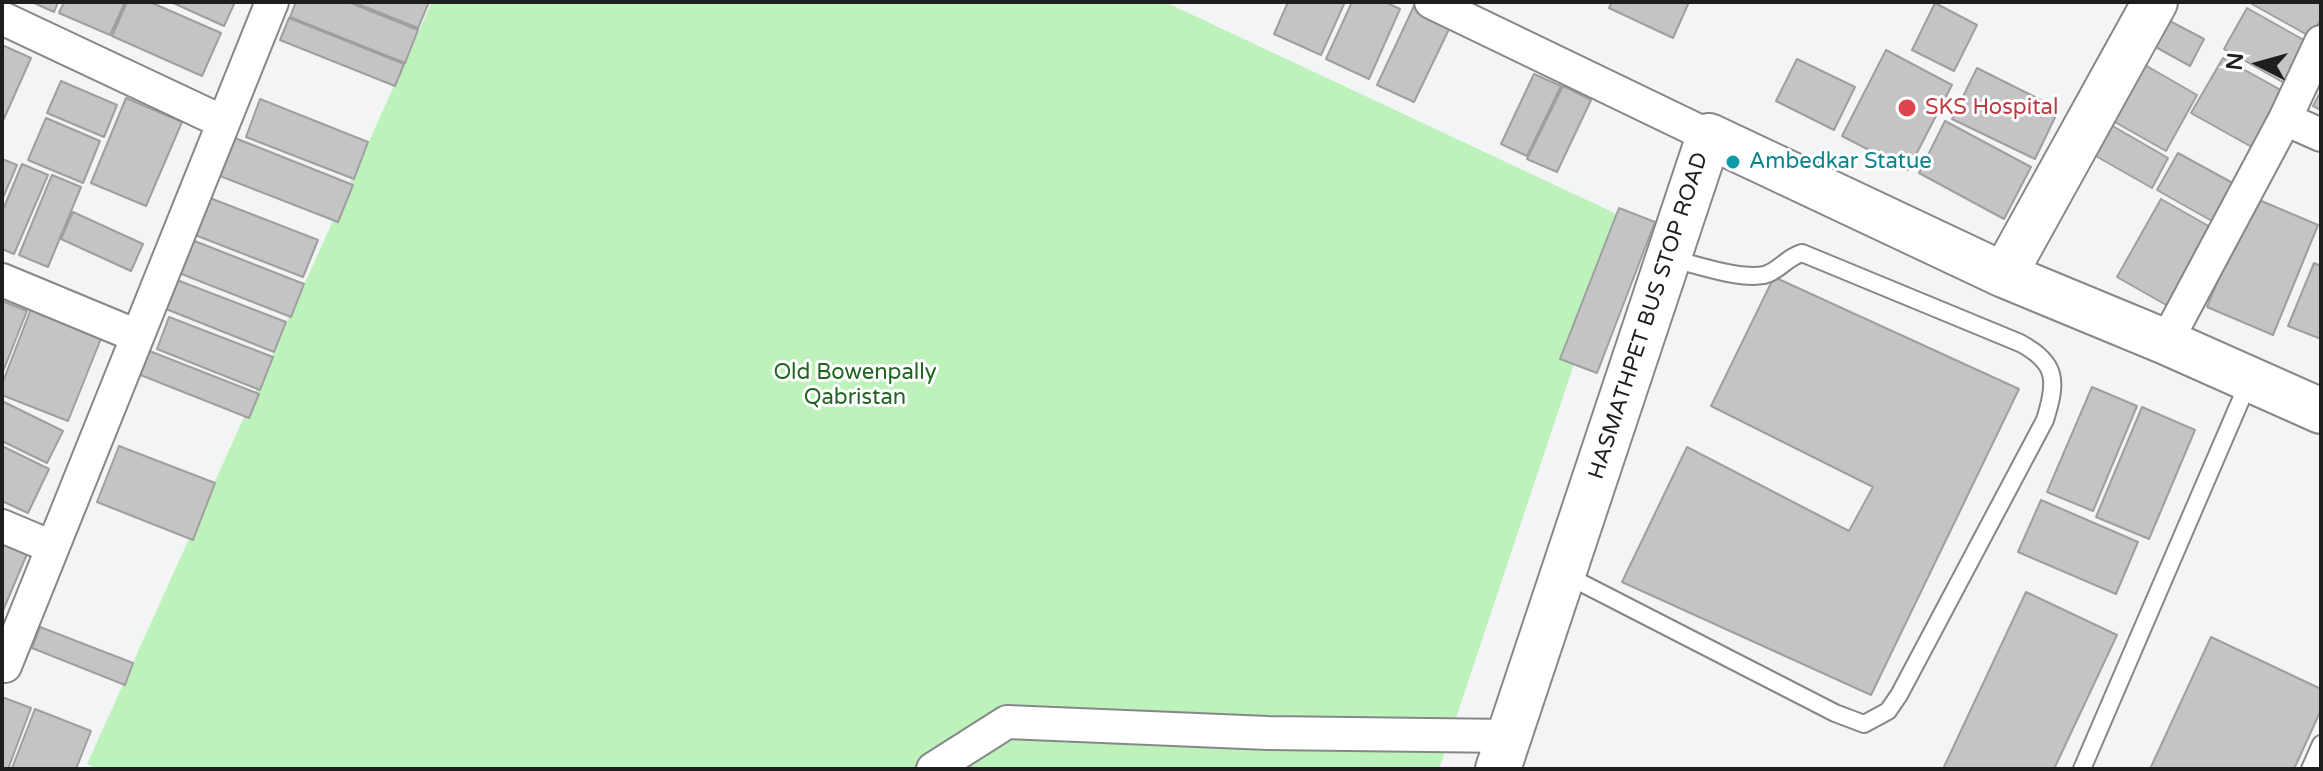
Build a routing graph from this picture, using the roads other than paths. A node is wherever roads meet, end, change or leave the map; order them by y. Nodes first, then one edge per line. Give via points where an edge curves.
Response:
1 (272, 2) edge
2 (1431, 2) edge
3 (2155, 2) edge
4 (2, 18) edge
5 (2321, 42) edge
6 (2285, 119) junction
7 (223, 122) junction
8 (2321, 135) edge
9 (1709, 136) junction
10 (1668, 258) junction
11 (2004, 275) junction
12 (2, 280) edge
13 (137, 336) junction
14 (2166, 342) junction
15 (2250, 379) junction
16 (2321, 411) edge
17 (2, 526) edge
18 (52, 547) junction
19 (1563, 573) junction
20 (5, 666) dead end
21 (2321, 744) edge
22 (1503, 753) edge
23 (933, 769) edge
24 (2082, 769) edge
25 (2310, 769) edge

1 - 7 street
2 - 9 street
3 - 11 street
4 - 7 street
5 - 6 street
6 - 8 street
6 - 14 street
7 - 13 street
9 - 10 street, HASMATHPET BUS STOP ROAD
9 - 11 street, HASMATHPET BUS STOP ROAD
10 - 19 street, HASMATHPET BUS STOP ROAD
10 - 19 lane via 1748,276 1767,275 1802,253 2020,343 2040,353 2052,372 2053,395 2045,420 1899,695 1888,711 1864,724
11 - 14 street, HASMATHPET BUS STOP ROAD
12 - 13 street
13 - 18 street
14 - 15 street, HASMATHPET BUS STOP ROAD
15 - 16 street, HASMATHPET BUS STOP ROAD
15 - 24 lane
17 - 18 street
18 - 20 street
19 - 22 street, HASMATHPET BUS STOP ROAD
21 - 25 lane
22 - 23 street via 1268,733 1007,722

